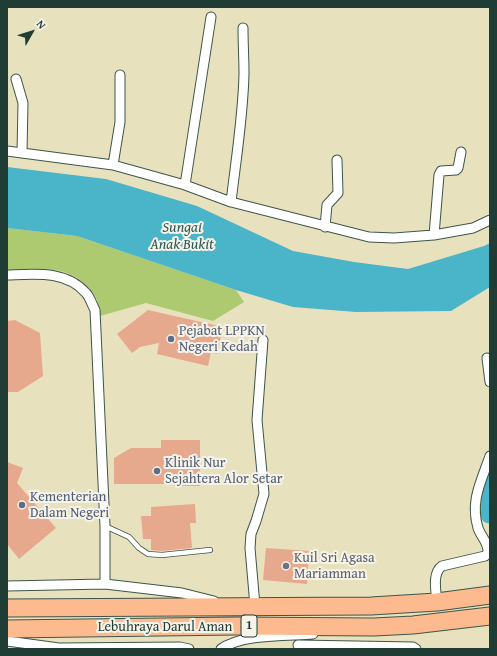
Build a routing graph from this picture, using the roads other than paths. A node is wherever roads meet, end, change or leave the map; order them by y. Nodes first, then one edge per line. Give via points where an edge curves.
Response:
1 (211, 17) dead end
2 (243, 28) dead end
3 (120, 75) dead end
4 (16, 79) dead end
5 (7, 150) edge
6 (461, 152) dead end
7 (22, 153) junction
8 (337, 160) dead end
9 (113, 165) junction
10 (185, 185) junction
11 (231, 202) junction
12 (490, 220) edge
13 (325, 227) junction
14 (434, 235) junction
15 (7, 275) edge
16 (263, 340) dead end
17 (488, 358) dead end
18 (490, 382) edge
19 (490, 456) edge
20 (105, 526) junction
21 (210, 550) dead end
22 (105, 584) junction
23 (7, 586) edge
24 (490, 595) edge
25 (437, 602) junction
26 (255, 606) junction
27 (235, 607) junction
28 (7, 608) edge
29 (490, 616) edge
30 (133, 627) junction
31 (374, 627) junction
32 (7, 629) edge
33 (7, 635) edge
34 (7, 641) edge
35 (298, 645) dead end
36 (362, 648) edge
37 (189, 649) edge
38 (221, 649) edge
39 (416, 649) edge

1 - 10 street
2 - 11 street via 244,74
3 - 9 street via 120,122
4 - 7 street via 23,103
5 - 7 street
6 - 14 street via 458,168 441,171 439,175
7 - 9 street
8 - 13 street via 338,193 327,205
9 - 10 street
10 - 11 street
11 - 13 street
12 - 14 street via 473,228
13 - 14 street via 369,237
15 - 20 street via 56,275 73,282 87,294 95,310
16 - 26 street via 257,420 264,494 251,534 250,548
17 - 18 street
19 - 25 street via 474,507 478,530 488,546 488,553 439,568 436,573
20 - 21 lane via 129,537 138,548 148,554
20 - 22 street
22 - 23 street
22 - 27 street via 182,593
24 - 25 highway, Lebuhraya Darul Aman / 1
25 - 26 highway, Lebuhraya Darul Aman / 1 via 371,606
26 - 27 highway, Lebuhraya Darul Aman / 1
27 - 28 highway, Lebuhraya Darul Aman / 1
29 - 31 highway, Lebuhraya Darul Aman / 1
30 - 31 highway, Lebuhraya Darul Aman / 1
30 - 32 highway, Lebuhraya Darul Aman / 1
30 - 33 street
31 - 38 street via 362,631 249,638 233,642
34 - 37 street via 59,648
35 - 36 street
36 - 39 street

